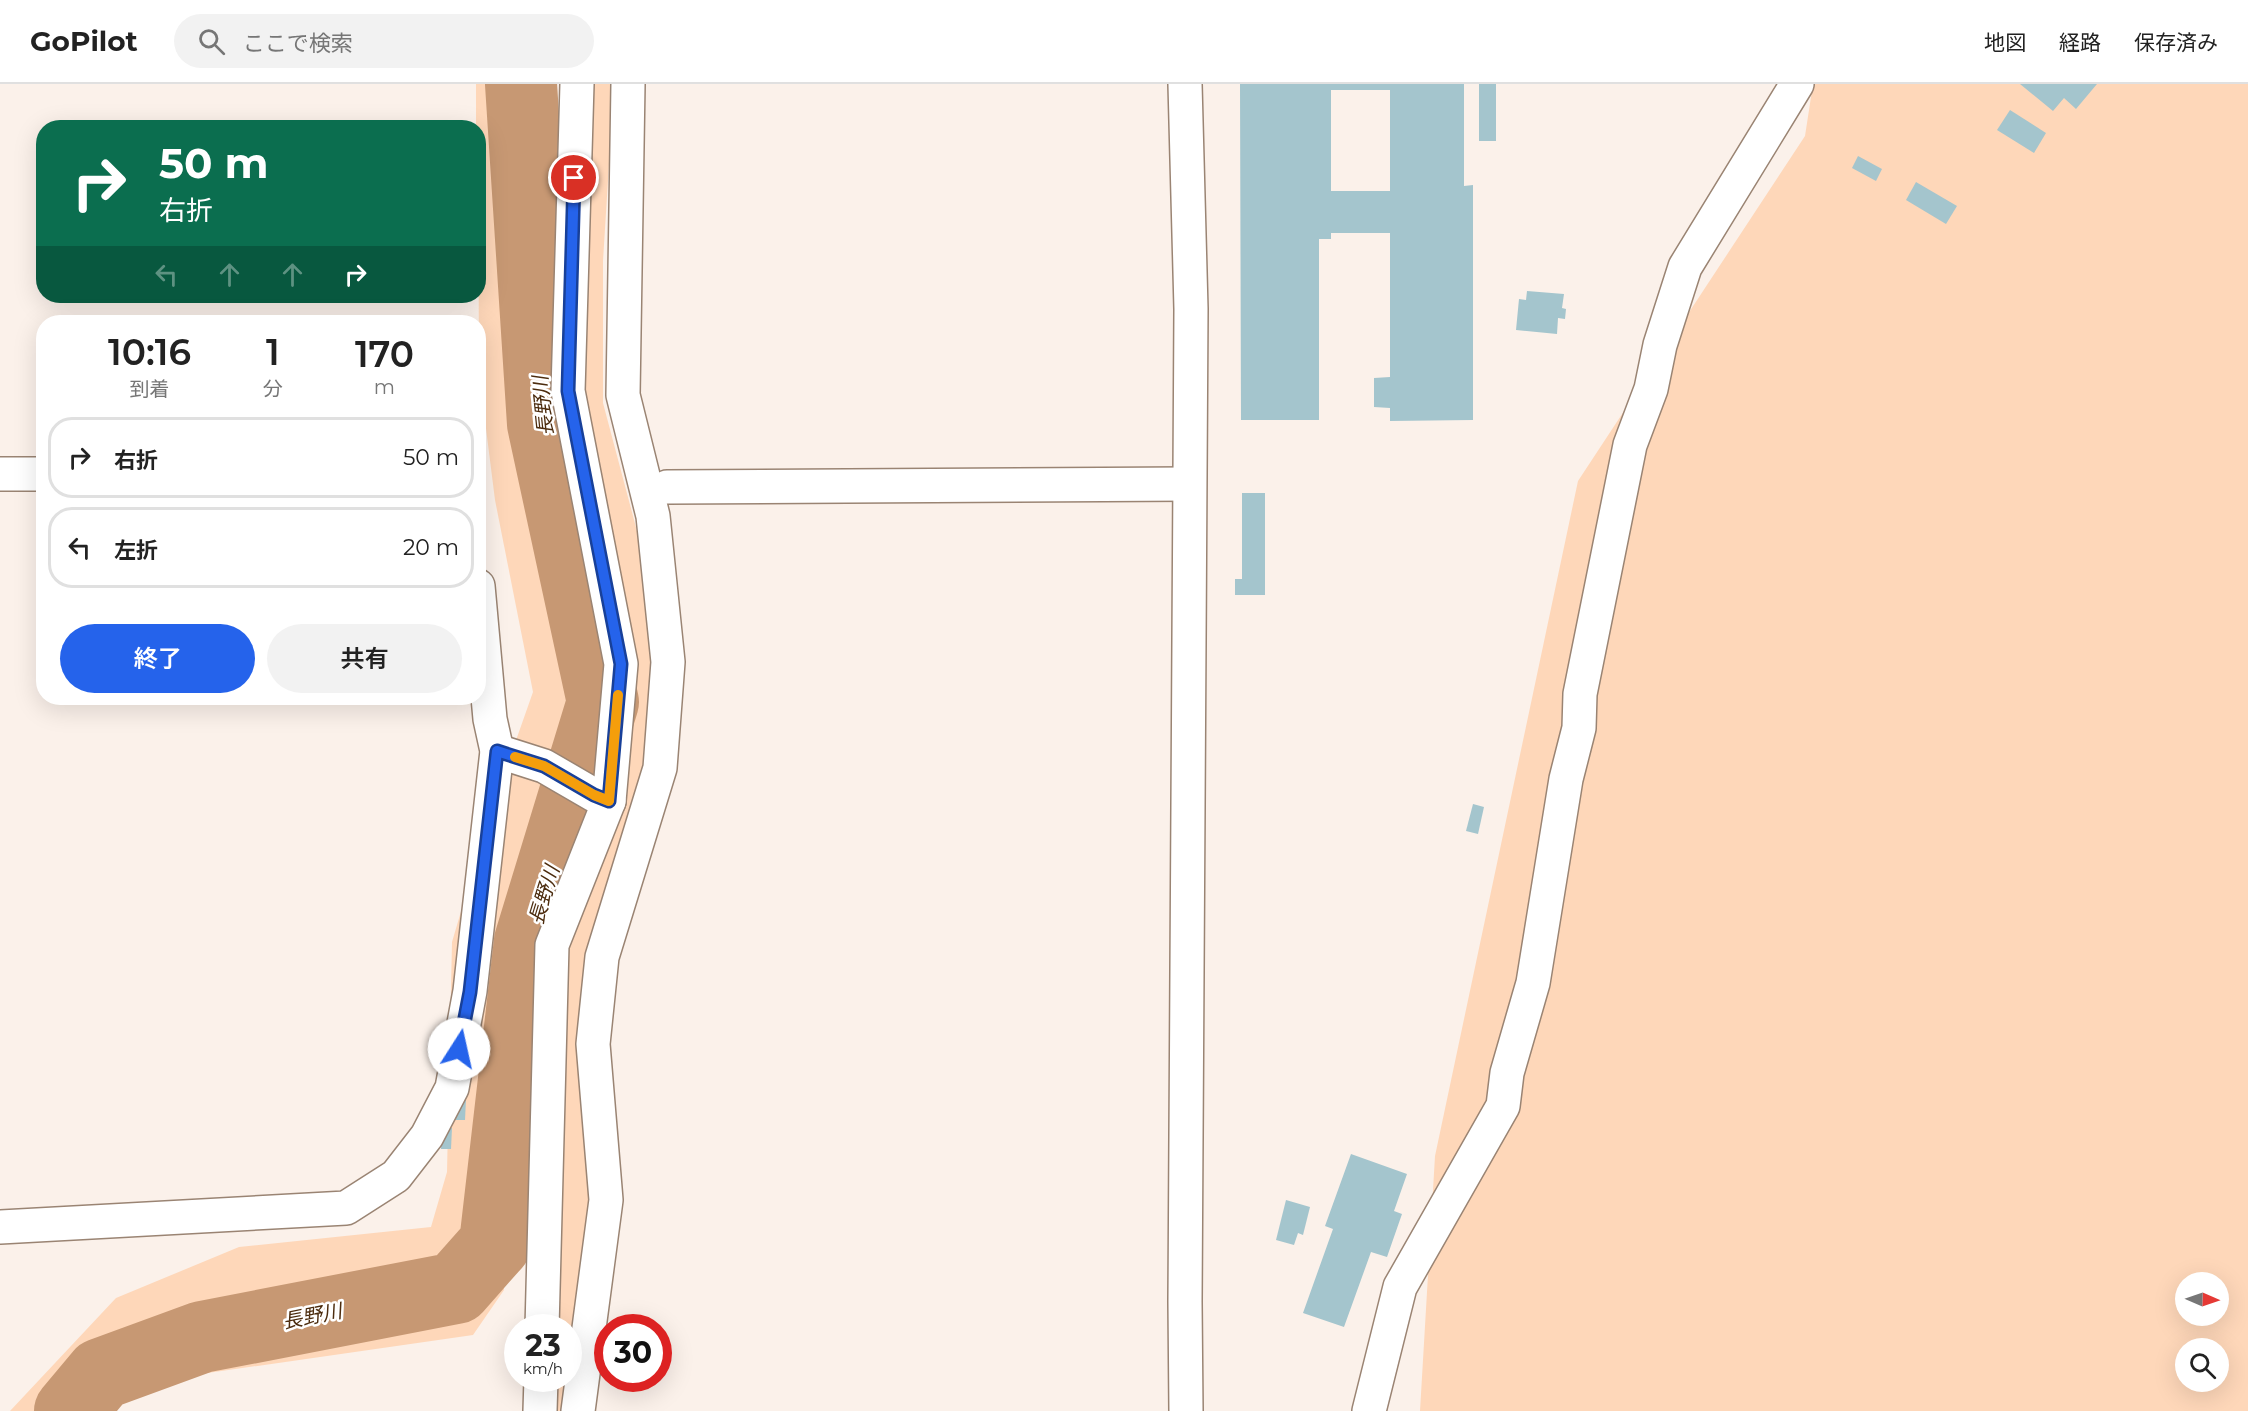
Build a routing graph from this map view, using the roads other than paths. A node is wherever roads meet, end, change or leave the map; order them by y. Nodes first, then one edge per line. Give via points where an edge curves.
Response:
1 (577, 84) edge
2 (628, 84) edge
3 (1185, 84) edge
4 (1797, 84) edge
5 (0, 474) edge
6 (36, 474) edge
7 (1190, 484) junction
8 (667, 487) dead end
9 (486, 675) edge
10 (497, 751) junction
11 (602, 798) junction
12 (0, 1227) edge
13 (542, 1314) edge
14 (541, 1392) edge
15 (540, 1411) edge
16 (578, 1411) edge
17 (1186, 1411) edge
18 (1369, 1411) edge

1 - 11 street via 568,391 621,664
2 - 16 street via 623,395 653,516 668,662 660,768 602,957 593,1044 606,1200
3 - 7 street via 1191,309
4 - 18 street via 1685,267 1660,345 1651,389 1630,445 1580,694 1579,728 1566,779 1533,983 1507,1073 1503,1106 1400,1287
5 - 6 street
7 - 8 street
7 - 17 street
9 - 10 street
10 - 11 street via 544,766
10 - 12 street via 470,992 452,1088 427,1136 396,1176 346,1208
11 - 13 street via 552,945
14 - 15 street

